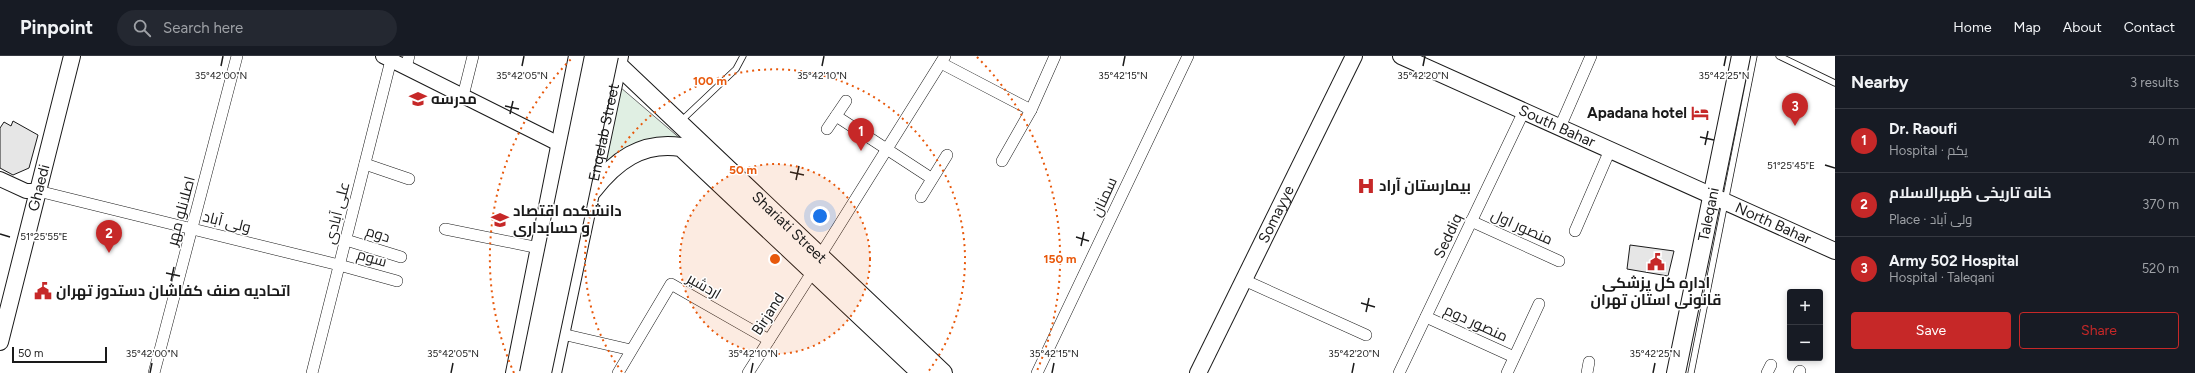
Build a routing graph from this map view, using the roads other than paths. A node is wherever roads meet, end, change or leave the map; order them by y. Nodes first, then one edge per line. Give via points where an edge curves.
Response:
1 (72, 56) edge
2 (237, 56) edge
3 (473, 56) edge
4 (577, 56) edge
5 (594, 56) edge
6 (743, 56) edge
7 (1055, 56) edge
8 (1188, 56) edge
9 (1354, 56) edge
10 (1401, 56) edge
11 (1591, 56) edge
12 (1741, 56) edge
13 (1754, 56) edge
14 (1779, 56) edge
15 (387, 58) edge
16 (616, 59) edge
17 (943, 60) edge
18 (407, 62) edge
19 (574, 74) junction
20 (1835, 83) edge
21 (463, 96) junction
22 (846, 101) dead end
23 (1030, 110) junction
24 (1524, 111) junction
25 (836, 116) junction
26 (679, 123) junction
27 (1560, 127) junction
28 (827, 129) dead end
29 (559, 144) junction
30 (887, 149) junction
31 (1610, 150) junction
32 (947, 155) dead end
33 (1002, 161) dead end
34 (365, 164) junction
35 (931, 178) junction
36 (409, 179) dead end
37 (0, 180) edge
38 (38, 191) junction
39 (592, 191) junction
40 (921, 197) dead end
41 (1718, 199) junction
42 (1472, 221) junction
43 (191, 229) junction
44 (445, 229) dead end
45 (1575, 231) dead end
46 (346, 240) junction
47 (539, 248) junction
48 (1835, 251) edge
49 (401, 257) dead end
50 (1559, 261) dead end
51 (817, 264) junction
52 (339, 265) junction
53 (1244, 280) junction
54 (397, 281) dead end
55 (1539, 304) dead end
56 (1426, 317) junction
57 (562, 334) junction
58 (1366, 335) dead end
59 (769, 340) junction
60 (0, 342) edge
61 (631, 350) junction
62 (1514, 357) junction
63 (154, 373) edge
64 (312, 373) edge
65 (514, 373) edge
66 (529, 373) edge
67 (542, 373) edge
68 (554, 373) edge
69 (618, 373) edge
70 (748, 373) edge
71 (921, 373) edge
72 (943, 373) edge
73 (1037, 373) edge
74 (1198, 373) edge
75 (1399, 373) edge
76 (1507, 373) edge
77 (1676, 373) edge
78 (1691, 373) edge

1 - 38 main road, Ghaedi
2 - 43 street, اصلانلو مهر
3 - 21 street
4 - 19 main road
5 - 66 main road, bridge
6 - 26 lane via 736,69
7 - 23 street
8 - 73 street, سمنان
9 - 53 main road, Somayye
10 - 24 main road, South Bahar
11 - 27 street
12 - 41 main road, Taleqani
13 - 41 lane
14 - 20 lane
15 - 18 street
15 - 34 street, علی آبادی
16 - 19 main road via 611,63 594,62 579,67
16 - 26 main road, Shariati Street
16 - 39 main road, Enqelab Street
16 - 67 main road, bridge
17 - 23 street
17 - 30 street, Birjand
18 - 21 street
19 - 29 main road
21 - 29 street
22 - 25 street
23 - 33 street
24 - 27 main road, South Bahar
24 - 42 street, Seddiq
25 - 28 street
25 - 30 street
26 - 51 main road, Shariati Street
27 - 31 main road, South Bahar
29 - 47 main road
30 - 35 street
30 - 51 street, Birjand
31 - 41 main road, South Bahar
31 - 45 street
32 - 35 street
34 - 36 street
34 - 46 street, علی آبادی
35 - 40 street
37 - 38 street via 26,191
38 - 43 street, ولی آباد
38 - 60 main road, Ghaedi
39 - 51 main road, Shariati Street via 617,162 636,152 652,146 681,147
39 - 57 main road, Enqelab Street
41 - 48 main road, North Bahar
41 - 77 main road, Taleqani
41 - 78 lane
42 - 50 street, منصور اول
42 - 56 street, Seddiq
43 - 52 street, ولی آباد
43 - 63 street, اصلانلو مهر
44 - 47 street
46 - 49 street, دوم
46 - 52 street, علی آبادی
47 - 65 main road
51 - 59 street, Birjand
51 - 71 main road, Shariati Street
51 - 72 main road, Shariati Street
52 - 54 street, سوم
52 - 64 street, علی آبادی
53 - 58 street
53 - 74 main road, Somayye
55 - 62 street
56 - 62 street, منصور دوم
56 - 75 street, Seddiq
57 - 61 street
57 - 68 main road, Enqelab Street
59 - 61 street, اردشیر via 671,284
59 - 70 street, Birjand
61 - 69 street, اردشیر
62 - 76 street

